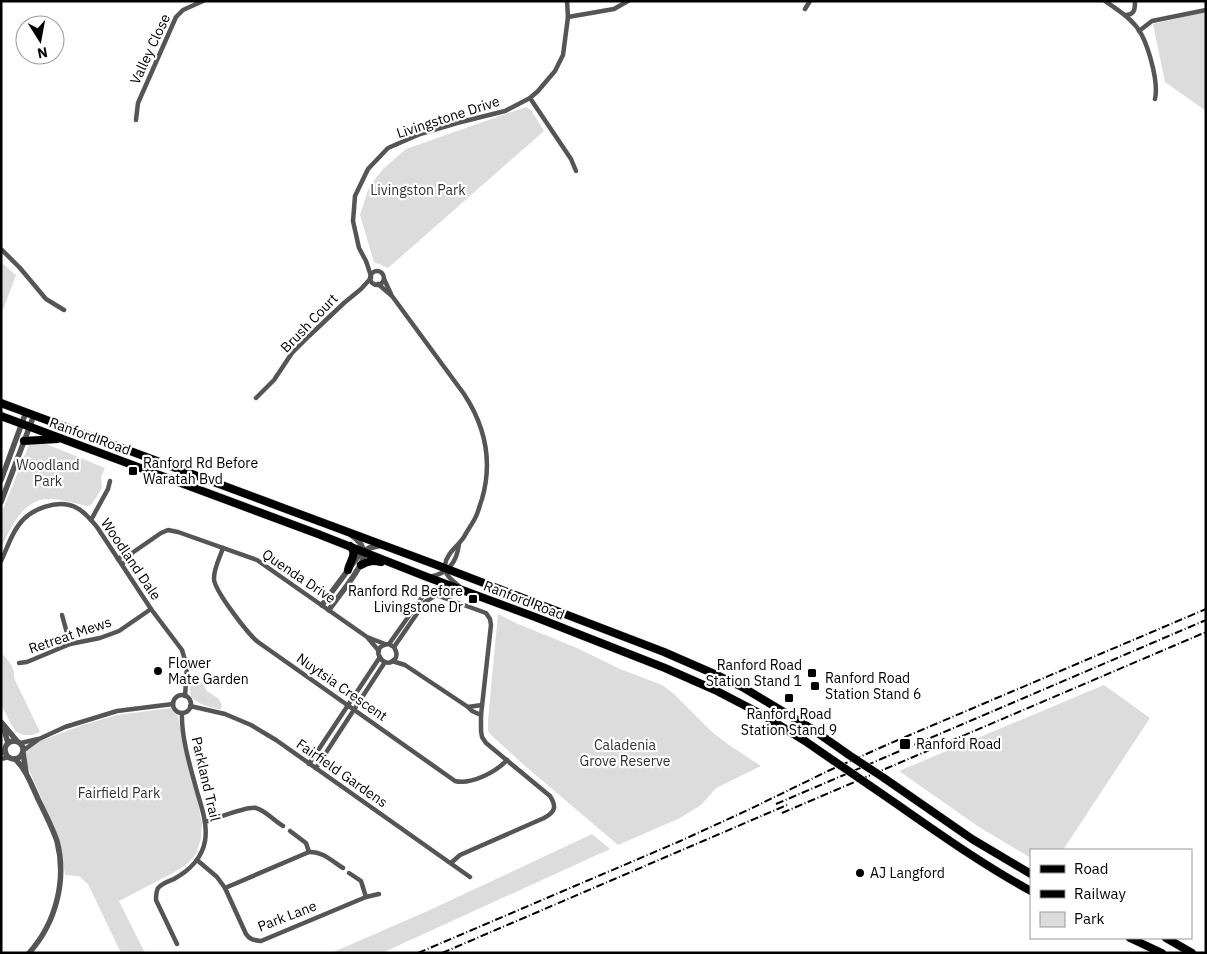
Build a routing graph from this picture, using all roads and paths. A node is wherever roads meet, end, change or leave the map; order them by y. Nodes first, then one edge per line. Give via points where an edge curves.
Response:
1 (203, 1) edge
2 (567, 1) edge
3 (628, 1) edge
4 (810, 1) edge
5 (1105, 1) edge
6 (1135, 1) edge
7 (805, 10) dead end
8 (1206, 10) edge
9 (1125, 16) junction
10 (568, 17) junction
11 (1139, 31) junction
12 (530, 98) junction
13 (1155, 99) dead end
14 (136, 120) dead end
15 (576, 171) dead end
16 (1, 249) edge
17 (366, 261) junction
18 (379, 271) junction
19 (371, 277) junction
20 (384, 278) junction
21 (377, 284) junction
22 (361, 289) junction
23 (392, 296) junction
24 (64, 310) dead end
25 (256, 398) dead end
26 (1, 404) edge
27 (30, 414) junction
28 (1, 416) edge
29 (26, 425) junction
30 (62, 438) junction
31 (24, 441) junction
32 (1, 480) edge
33 (110, 481) dead end
34 (1, 502) edge
35 (91, 520) junction
36 (347, 532) junction
37 (459, 544) junction
38 (382, 545) junction
39 (350, 546) junction
40 (223, 548) junction
41 (364, 551) junction
42 (1, 562) edge
43 (120, 562) junction
44 (361, 565) junction
45 (402, 568) junction
46 (448, 568) junction
47 (348, 570) junction
48 (427, 577) junction
49 (465, 591) junction
50 (436, 594) junction
51 (322, 605) junction
52 (152, 609) junction
53 (329, 610) junction
54 (62, 615) dead end
55 (367, 636) junction
56 (70, 644) junction
57 (387, 644) junction
58 (394, 647) junction
59 (379, 650) junction
60 (397, 654) junction
61 (380, 658) junction
62 (392, 661) junction
63 (19, 662) dead end
64 (385, 662) junction
65 (405, 665) junction
66 (185, 696) junction
67 (173, 704) junction
68 (348, 705) junction
69 (482, 705) junction
70 (190, 706) junction
71 (468, 707) junction
72 (354, 710) junction
73 (182, 712) junction
74 (481, 715) junction
75 (2, 723) edge
76 (39, 739) junction
77 (19, 742) junction
78 (8, 743) junction
79 (24, 752) junction
80 (3, 753) edge
81 (12, 758) junction
82 (1, 759) edge
83 (507, 760) junction
84 (309, 764) junction
85 (316, 768) junction
86 (26, 774) junction
87 (205, 822) junction
88 (282, 826) dead end
89 (290, 831) dead end
90 (309, 852) junction
91 (197, 860) junction
92 (451, 863) junction
93 (343, 868) dead end
94 (349, 872) dead end
95 (1030, 873) edge
96 (470, 877) dead end
97 (225, 888) junction
98 (1030, 890) edge
99 (379, 894) dead end
100 (366, 897) junction
101 (1132, 939) edge
102 (1168, 939) edge
103 (177, 944) dead end
104 (29, 953) edge
105 (1162, 953) edge
106 (1192, 953) edge

1 - 14 street, Valley Close via 176,17 138,103
2 - 10 street, Livingstone Drive
3 - 10 street via 614,9
4 - 7 street
5 - 9 street
6 - 9 street via 1135,10
8 - 11 street via 1152,22
9 - 11 street
10 - 12 street, Livingstone Drive via 563,55 552,75
11 - 13 street via 1150,57
12 - 15 street
12 - 17 street, Livingstone Drive via 505,111 420,134 388,148 368,169 355,196 353,221 359,248
16 - 24 street via 46,299
17 - 18 street
17 - 19 street, Livingstone Drive
18 - 19 street
18 - 20 street
19 - 21 street
19 - 22 street, Brush Court
20 - 21 street
20 - 23 street
21 - 22 street, Brush Court
21 - 23 street
22 - 25 street, Brush Court via 292,353 274,380
23 - 37 street via 472,406 480,422 487,475 477,514
26 - 27 main road, Ranford Road
27 - 29 street
27 - 36 main road, Ranford Road
28 - 29 main road, Ranford Road
29 - 30 main road, Ranford Road
29 - 31 street
29 - 32 street
30 - 31 main road
30 - 39 main road, Ranford Road
31 - 34 street
33 - 35 street
35 - 42 street, Woodland Dale via 77,508 62,504 43,507 28,514 17,526
35 - 43 street, Woodland Dale
36 - 38 main road, Ranford Road
36 - 41 street
37 - 46 street
37 - 46 street via 446,560
38 - 41 street
38 - 46 main road, Ranford Road
39 - 41 main road, Ranford Road
39 - 47 main road via 354,556
40 - 43 street, Quenda Drive via 168,530
40 - 51 street, Quenda Drive via 257,560
40 - 68 street, Nuytsia Crescent via 214,576 215,585 246,630 258,642
41 - 44 street
41 - 45 main road, Ranford Road
41 - 47 street
43 - 52 street, Woodland Dale
44 - 45 main road via 374,560
44 - 53 street
45 - 48 main road, Ranford Road
46 - 48 street
46 - 49 street via 449,578
46 - 95 main road, Ranford Road, bridge via 719,676 812,729 972,839
47 - 51 street
48 - 49 main road, Ranford Road
49 - 98 main road, Ranford Road, bridge via 663,667 761,714
50 - 57 street via 423,596
50 - 58 street via 425,602
50 - 69 street via 486,613 490,619
51 - 53 street, Quenda Drive
52 - 56 street, Retreat Mews via 118,631
52 - 66 street, Woodland Dale via 182,650 186,667
53 - 55 street, Quenda Drive
54 - 56 street
55 - 57 street, Quenda Drive
55 - 59 street, Quenda Drive
56 - 63 street, Retreat Mews via 27,662
57 - 58 street
57 - 59 street
58 - 60 street
59 - 61 street
60 - 62 street
60 - 65 street
61 - 64 street
61 - 68 street
62 - 64 street
62 - 65 street
64 - 72 street
65 - 71 street
66 - 67 street via 175,698
66 - 70 street via 190,699
67 - 73 street
67 - 76 street via 117,711 65,727
68 - 72 street, Nuytsia Crescent
68 - 84 street
69 - 71 street
69 - 74 street
70 - 73 street
70 - 84 street, Fairfield Gardens via 225,714 251,726
71 - 74 street
72 - 83 street, Nuytsia Crescent via 455,781 469,782 495,771
72 - 85 street
73 - 87 street, Parkland Trail via 183,732
74 - 83 street via 482,737
75 - 77 street
75 - 78 street
76 - 77 street
76 - 79 street
77 - 78 street
77 - 79 street
78 - 80 street
79 - 81 street via 20,757
79 - 86 street
80 - 81 street
81 - 82 street
81 - 86 street
83 - 92 street via 550,796 554,808 552,814 460,854
84 - 85 street, Fairfield Gardens
85 - 92 street, Fairfield Gardens
86 - 104 street via 54,834 60,868 59,890 52,917
87 - 88 street via 255,808
87 - 91 street, Parkland Trail via 204,844
89 - 90 street via 306,842
90 - 93 street via 322,854
90 - 97 street
91 - 97 street, Park Lane
91 - 103 street via 190,869 157,889 156,900
92 - 96 street, Fairfield Gardens
94 - 100 street via 361,881
97 - 100 street, Park Lane via 246,934 250,939 261,941
99 - 100 street, Park Lane
101 - 105 main road
102 - 106 main road

